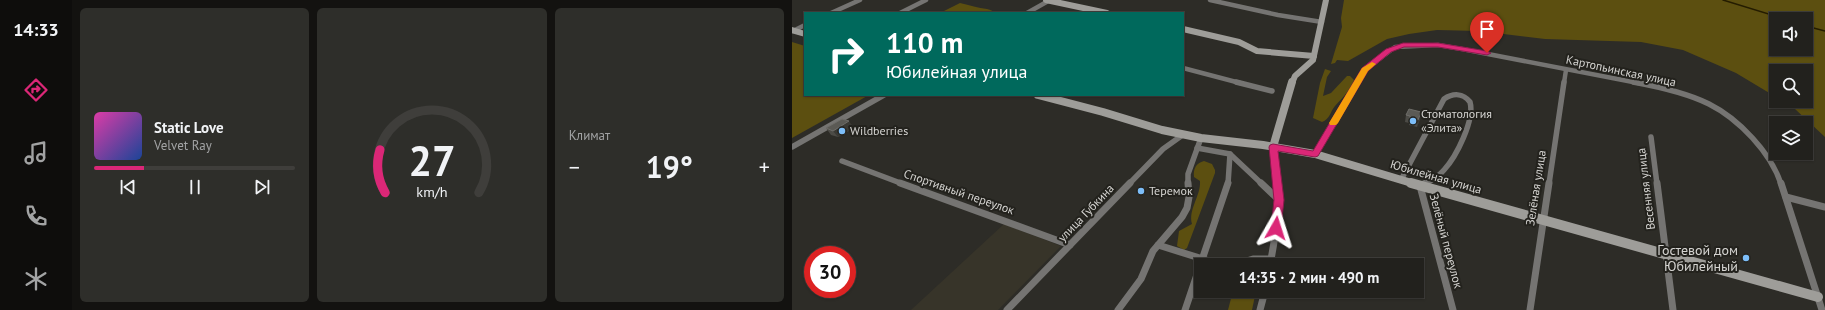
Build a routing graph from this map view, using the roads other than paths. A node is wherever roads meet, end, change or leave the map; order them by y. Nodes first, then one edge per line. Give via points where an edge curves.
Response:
1 (860, 0) edge
2 (926, 0) edge
3 (1048, 0) edge
4 (1210, 0) edge
5 (1326, 0) edge
6 (833, 12) edge
7 (902, 12) edge
8 (1029, 12) edge
9 (1102, 12) edge
10 (1322, 22) junction
11 (804, 25) edge
12 (1184, 29) edge
13 (792, 30) edge
14 (804, 34) edge
15 (1314, 56) junction
16 (1184, 68) edge
17 (1566, 70) junction
18 (1272, 91) dead end
19 (882, 96) edge
20 (1042, 96) edge
21 (1184, 134) junction
22 (1651, 137) dead end
23 (1201, 138) junction
24 (1273, 147) junction
25 (792, 148) edge
26 (1197, 148) junction
27 (1230, 154) junction
28 (1315, 154) junction
29 (842, 161) dead end
30 (1401, 180) junction
31 (1420, 186) junction
32 (1786, 197) junction
33 (1279, 200) junction
34 (1825, 207) edge
35 (1542, 220) junction
36 (1070, 245) junction
37 (1158, 245) junction
38 (1665, 254) junction
39 (1200, 258) edge
40 (1203, 258) edge
41 (1272, 258) edge
42 (1194, 282) edge
43 (1263, 298) edge
44 (1821, 298) edge
45 (1007, 310) edge
46 (1118, 310) edge
47 (1186, 310) edge
48 (1260, 310) edge
49 (1453, 310) edge
50 (1530, 310) edge
51 (1673, 310) edge
52 (1822, 310) edge

1 - 6 street
2 - 7 street
3 - 8 street
3 - 9 street
4 - 10 street
5 - 10 street
10 - 15 street
11 - 13 street
12 - 15 street via 1239,42 1269,54
13 - 14 street
15 - 24 street via 1293,79
16 - 18 street
17 - 28 street, Картопьинская улица via 1438,45 1416,44 1396,47 1365,70
17 - 32 street, Картопьинская улица via 1656,86 1709,104 1736,122 1758,144 1774,167
17 - 35 street, Зелёная улица
19 - 25 street
20 - 21 street, Юбилейная улица
21 - 23 street, Юбилейная улица
21 - 36 street, улица Губкина via 1168,144
22 - 38 street, Весенняя улица
23 - 24 street, Юбилейная улица
23 - 26 street
24 - 28 street, Юбилейная улица
24 - 33 street
26 - 27 street
26 - 37 street via 1188,174 1187,208 1182,218
27 - 33 street
27 - 40 street via 1228,187
28 - 30 street, Юбилейная улица
29 - 36 street, Спортивный переулок
30 - 31 street, Юбилейная улица
30 - 31 street, Зелёный переулок via 1444,99 1452,94 1467,98 1471,105 1470,113 1456,152 1440,175
31 - 35 street, Юбилейная улица
31 - 49 street, Зелёный переулок
32 - 34 street
32 - 44 street, Картопьинская улица
33 - 41 street
35 - 38 street, Юбилейная улица
35 - 50 street, Зелёная улица
36 - 45 street, улица Губкина
37 - 39 street
37 - 46 street via 1141,279
38 - 44 street, Юбилейная улица
38 - 51 street, Весенняя улица
42 - 47 street
43 - 48 street
44 - 52 street, Картопьинская улица

